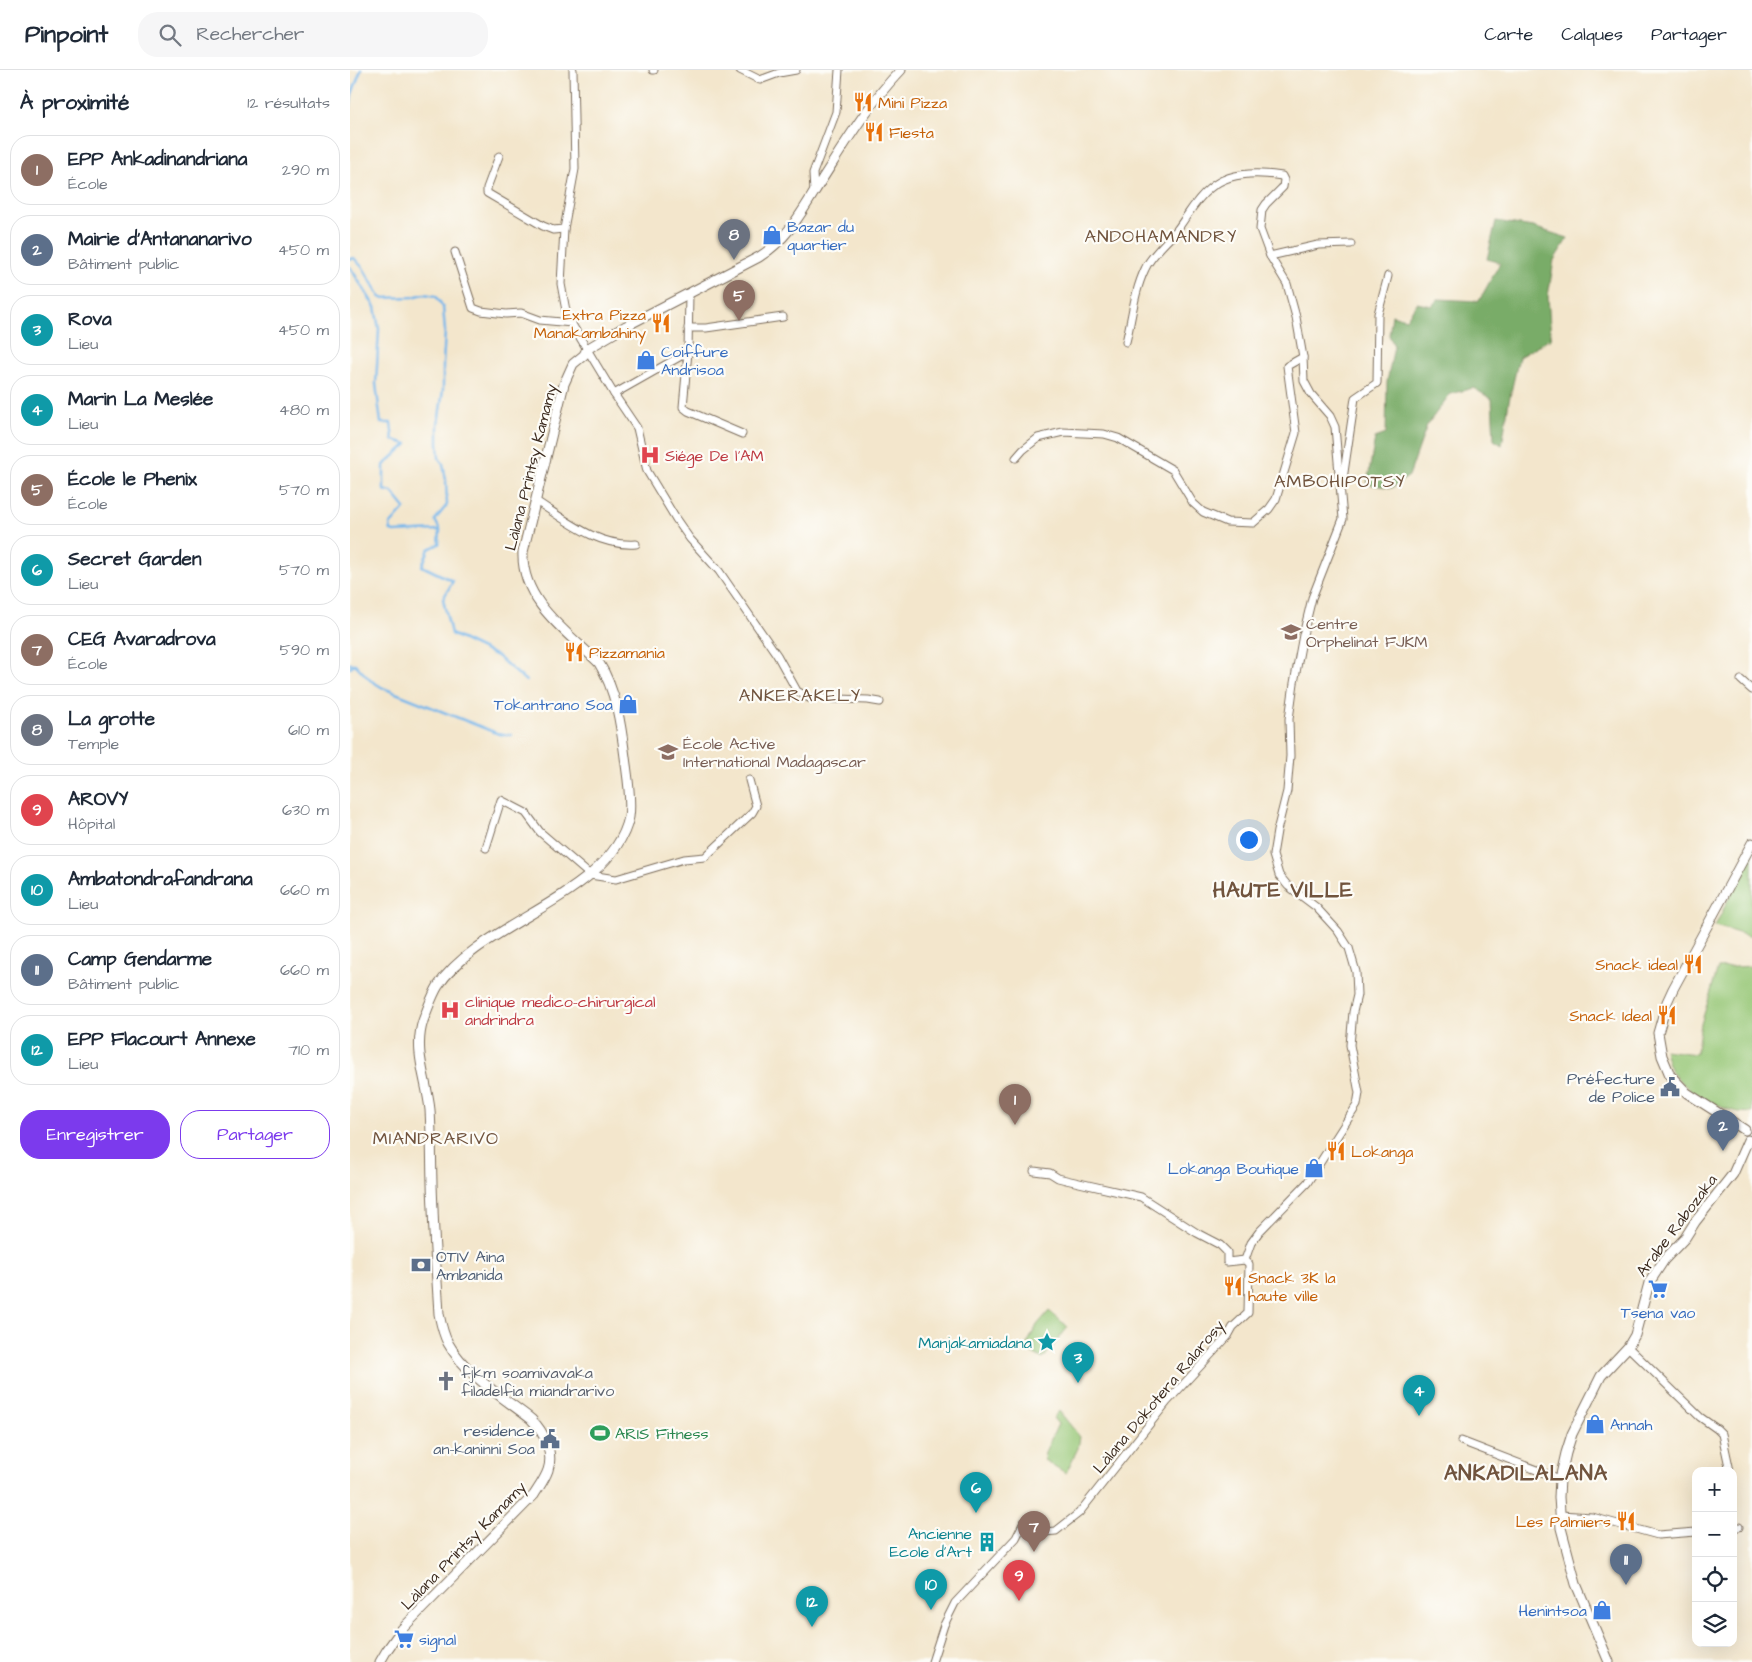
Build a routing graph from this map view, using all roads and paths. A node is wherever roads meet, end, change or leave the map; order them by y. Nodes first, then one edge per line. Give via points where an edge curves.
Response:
1 (573, 70) edge
2 (740, 70) edge
3 (796, 70) edge
4 (839, 70) edge
5 (901, 70) edge
6 (499, 156) dead end
7 (814, 192) junction
8 (564, 229) junction
9 (1351, 244) dead end
10 (454, 252) dead end
11 (1270, 256) junction
12 (1388, 276) dead end
13 (688, 293) junction
14 (783, 317) dead end
15 (572, 323) junction
16 (688, 328) junction
17 (1126, 342) dead end
18 (587, 349) junction
19 (688, 352) junction
20 (1303, 357) junction
21 (614, 394) junction
22 (742, 434) dead end
23 (1016, 458) dead end
24 (1341, 486) junction
25 (536, 501) junction
26 (636, 544) dead end
27 (1741, 680) dead end
28 (1752, 690) edge
29 (880, 702) dead end
30 (749, 780) dead end
31 (1752, 844) edge
32 (486, 848) dead end
33 (590, 875) junction
34 (1749, 1130) edge
35 (1750, 1139) edge
36 (1034, 1171) dead end
37 (1245, 1260) junction
38 (1628, 1347) junction
39 (1462, 1441) dead end
40 (1729, 1467) edge
41 (1560, 1479) junction
42 (1560, 1515) junction
43 (1692, 1532) edge
44 (380, 1662) edge
45 (932, 1662) edge
46 (1609, 1662) edge

1 - 8 street via 576,162
2 - 3 street via 760,80
4 - 7 street via 836,112 813,174
5 - 7 street, Làlana Printsy Kamamy via 868,109
6 - 8 street via 487,193 543,226 553,230
7 - 13 street, Làlana Printsy Kamamy via 792,227 768,252
8 - 15 street via 561,284 567,316
9 - 11 street via 1318,245
10 - 15 street via 473,308
11 - 17 street via 1260,230 1262,210 1283,187 1282,176 1251,174 1228,178 1210,188 1145,268
11 - 20 street via 1287,284
12 - 24 street via 1378,314 1377,382 1356,398
13 - 16 street
13 - 18 street, Làlana Printsy Kamamy
14 - 16 street
15 - 18 street
16 - 19 street
18 - 21 street
18 - 25 street, Làlana Printsy Kamamy via 573,364 564,384
19 - 21 street
19 - 22 street via 683,407
20 - 23 street via 1287,366 1296,433 1284,476 1276,499 1253,522 1227,522 1203,512 1193,504 1173,470 1118,438 1104,434 1064,432 1038,438
20 - 24 street via 1304,381 1335,427
21 - 29 street via 637,428 647,471 671,511 690,539 719,571 777,655 797,691 809,698
24 - 37 street via 1343,519 1312,598 1294,682 1289,719 1287,791 1273,855 1279,875 1316,907 1349,948 1356,972 1357,995 1350,1045 1359,1093 1357,1105 1307,1184 1259,1232
25 - 26 street via 591,536 626,545
25 - 33 street, Làlana Printsy Kamamy via 523,552 525,576 543,609 599,663 618,713 623,741 629,817 614,851
27 - 28 street
30 - 33 street via 756,806 705,857 684,859 616,878
31 - 34 street via 1673,988 1658,1033 1670,1075 1688,1093
32 - 33 street via 501,800 526,813 540,832
33 - 44 street, Làlana Printsy Kamamy via 466,957 438,987 420,1033 419,1050 430,1108 437,1287 442,1329 451,1348 467,1368 540,1428 550,1458 548,1470 534,1495 402,1630
34 - 35 street via 1743,1135
35 - 38 street, Arabe Rabozaka via 1733,1174 1649,1283 1639,1323
36 - 37 street via 1141,1197 1220,1245 1227,1252 1227,1262
37 - 45 street, Làlana Dokotera Ralarosy via 1249,1264 1248,1313 1167,1402 1079,1513 1056,1531 1044,1532 1024,1522 1016,1538 955,1603
38 - 40 street via 1722,1434
38 - 41 street, Arabe Rabozaka via 1601,1376 1582,1412 1572,1434
39 - 41 street
41 - 42 street, Arabe Rabozaka
42 - 43 street via 1592,1517 1658,1535
42 - 46 street, Arabe Rabozaka via 1576,1584

